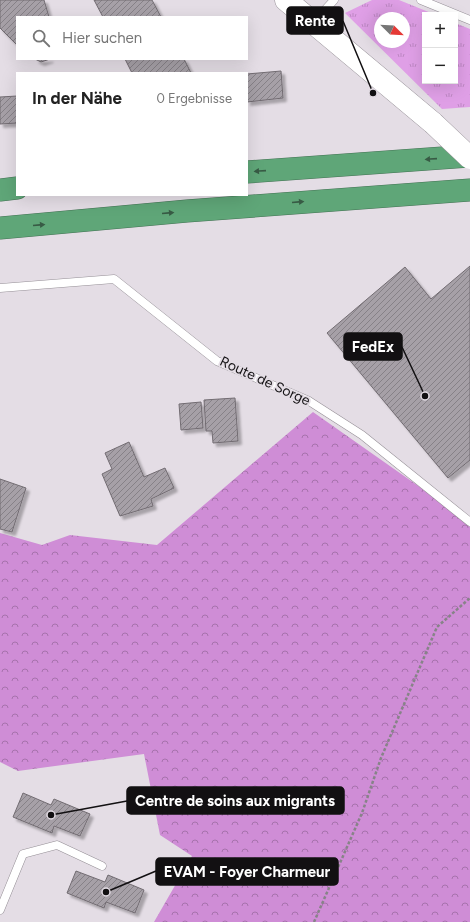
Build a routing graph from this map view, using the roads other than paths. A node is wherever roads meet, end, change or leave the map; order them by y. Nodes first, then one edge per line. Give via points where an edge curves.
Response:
1 (286, 0) edge
2 (334, 0) edge
3 (421, 0) edge
4 (470, 20) edge
5 (314, 22) junction
6 (470, 157) edge
7 (248, 172) edge
8 (16, 188) edge
9 (0, 190) edge
10 (470, 190) edge
11 (0, 228) edge
12 (0, 288) edge
13 (470, 522) edge
14 (102, 866) dead end
15 (0, 910) edge

1 - 5 main road
2 - 5 lane
3 - 4 lane
5 - 6 main road, bridge
6 -> 7 highway
8 - 9 highway
11 -> 10 highway via 195,210
12 - 13 lane, Route de Sorge via 114,279 217,361 309,401 362,435
14 - 15 lane via 57,845 22,854

